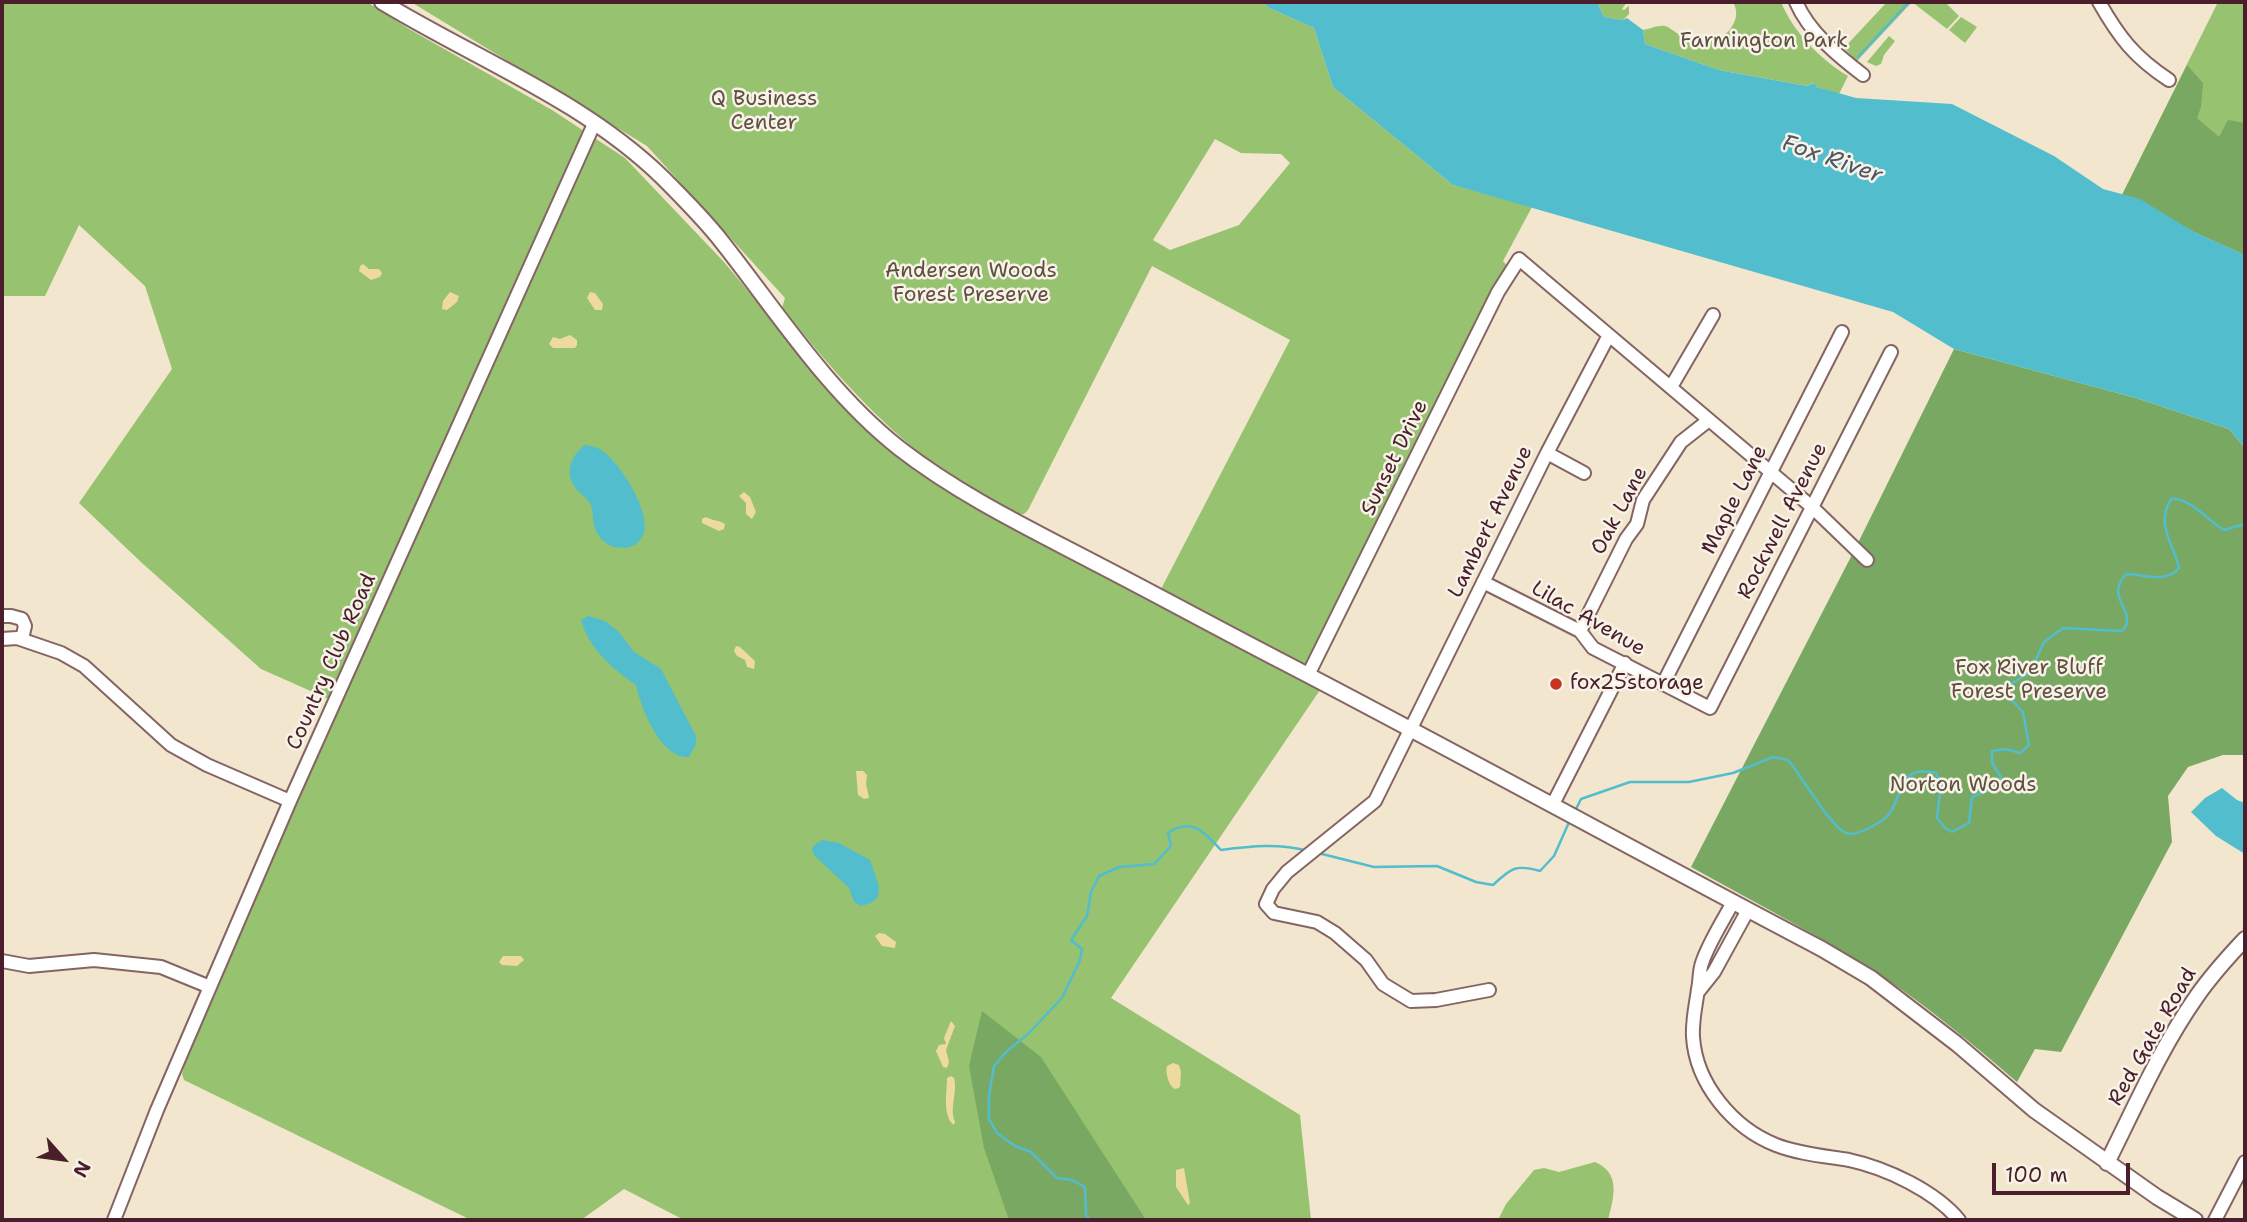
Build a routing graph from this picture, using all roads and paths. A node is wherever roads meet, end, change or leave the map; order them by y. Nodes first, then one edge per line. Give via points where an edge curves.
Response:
1 (382, 2) edge
2 (1796, 2) edge
3 (2099, 2) edge
4 (1863, 75) dead end
5 (2169, 80) dead end
6 (594, 124) junction
7 (1713, 315) dead end
8 (1842, 332) dead end
9 (1609, 335) junction
10 (1891, 352) dead end
11 (1671, 387) junction
12 (1709, 420) junction
13 (1547, 453) junction
14 (1771, 472) junction
15 (1584, 473) dead end
16 (1812, 507) junction
17 (1867, 560) dead end
18 (1483, 582) junction
19 (2, 616) edge
20 (1580, 631) junction
21 (2, 639) edge
22 (22, 639) junction
23 (1625, 663) junction
24 (1308, 675) junction
25 (1662, 684) junction
26 (1710, 708) joint
27 (1410, 728) junction
28 (290, 801) junction
29 (1558, 807) junction
30 (1733, 902) junction
31 (1748, 910) junction
32 (2245, 939) edge
33 (2, 961) edge
34 (210, 987) junction
35 (1489, 990) dead end
36 (1698, 992) junction
37 (2245, 1162) edge
38 (2107, 1163) junction
39 (114, 1220) edge
40 (1959, 1220) edge
41 (2195, 1220) edge
42 (2215, 1220) edge

1 - 6 main road via 573,107
2 - 4 street via 1833,52
3 - 5 street via 2116,31 2145,64
6 - 24 main road via 664,179 720,239 842,394 900,449 1015,521
6 - 28 street, Country Club Road
7 - 11 street
8 - 14 street, Maple Lane
9 - 11 street
9 - 13 street, Lambert Avenue
9 - 24 street, Sunset Drive via 1520,259 1495,299
10 - 16 street, Rockwell Avenue
11 - 12 street
12 - 14 street
12 - 20 street, Oak Lane via 1681,442 1643,500 1637,524
13 - 15 street
13 - 18 street, Lambert Avenue
14 - 16 street
14 - 25 street, Maple Lane
16 - 17 street
16 - 26 street, Rockwell Avenue
18 - 20 street, Lilac Avenue
18 - 27 street, Lambert Avenue
19 - 22 street via 22,619
20 - 23 street, Lilac Avenue via 1593,648
21 - 22 street
22 - 28 street via 84,666 171,745
23 - 25 street, Lilac Avenue
23 - 29 street
24 - 27 main road
25 - 26 street, Lilac Avenue
27 - 29 main road
27 - 35 street, Lambert Avenue via 1375,801 1287,872 1266,904 1273,913 1317,922 1335,933 1366,960 1383,984 1411,1001
28 - 34 street, Country Club Road
29 - 30 main road
30 - 31 main road
30 - 36 street via 1701,964
31 - 36 street
31 - 38 main road via 1871,978
32 - 38 main road, Red Gate Road via 2195,999
33 - 34 street via 29,966 93,960 161,967
34 - 39 street, Country Club Road
36 - 40 street via 1693,1037 1697,1061 1729,1114 1776,1145 1898,1177
37 - 42 street
38 - 41 main road

